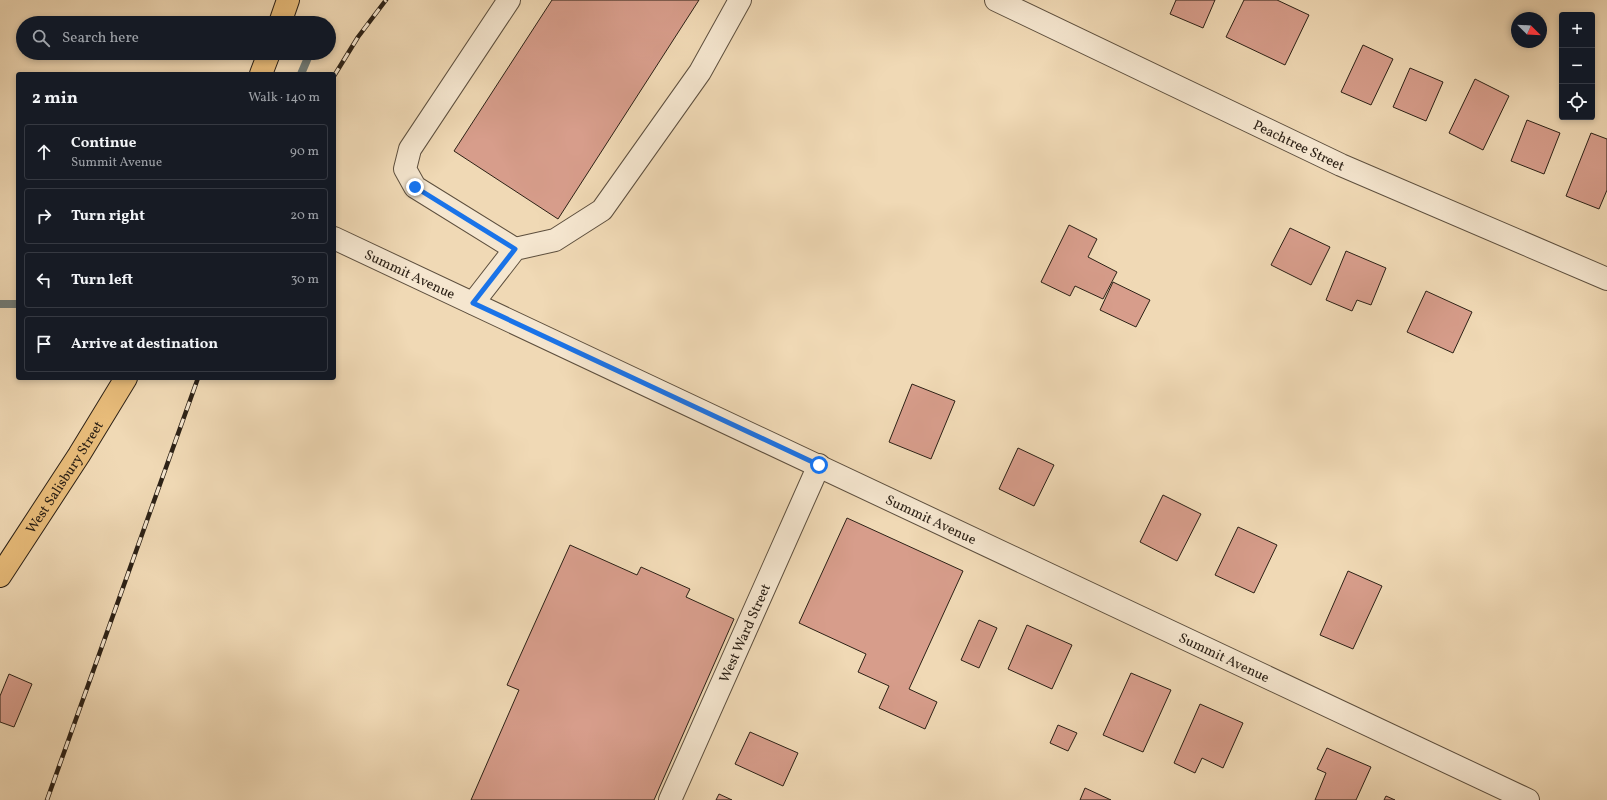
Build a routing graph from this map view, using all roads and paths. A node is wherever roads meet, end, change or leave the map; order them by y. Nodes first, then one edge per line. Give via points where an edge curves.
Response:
1 (288, 0) edge
2 (508, 0) edge
3 (740, 0) edge
4 (996, 0) edge
5 (282, 16) edge
6 (266, 60) edge
7 (262, 72) edge
8 (336, 239) edge
9 (515, 249) junction
10 (1607, 279) edge
11 (473, 303) junction
12 (125, 380) edge
13 (819, 465) junction
14 (0, 576) edge
15 (670, 800) edge
16 (1528, 800) edge

1 - 5 main road
2 - 9 street via 410,149 405,169 415,187
3 - 9 street via 700,72 602,210 555,240
4 - 10 street, Peachtree Street via 1341,165
6 - 7 main road
8 - 11 street, Summit Avenue
9 - 11 street
11 - 13 street, Summit Avenue
12 - 14 main road, West Salisbury Street
13 - 15 street, West Ward Street
13 - 16 street, Summit Avenue

